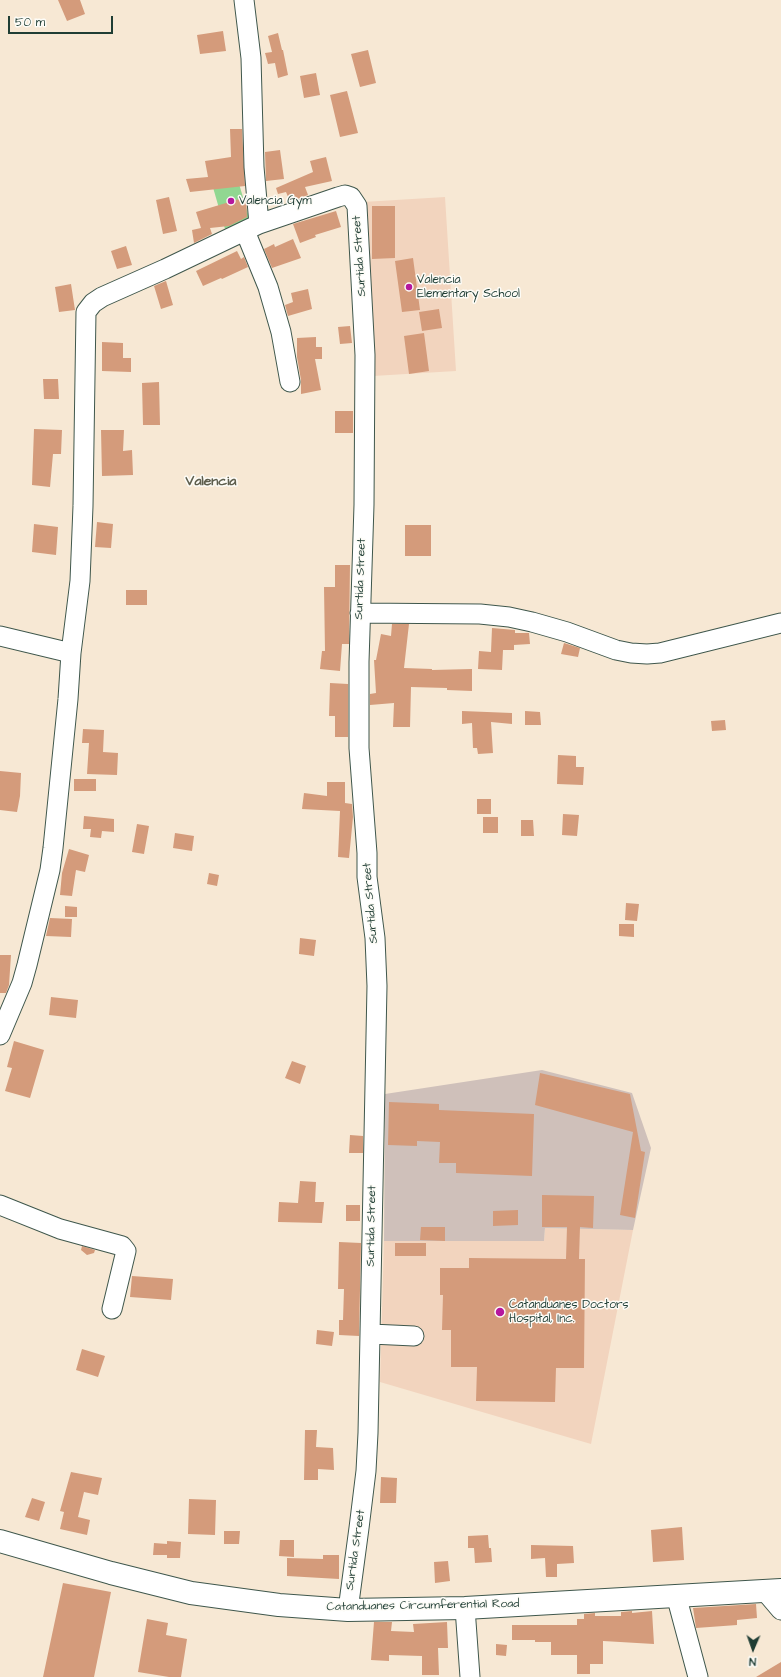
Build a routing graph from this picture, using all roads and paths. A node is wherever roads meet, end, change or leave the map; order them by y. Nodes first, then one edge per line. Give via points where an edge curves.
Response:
1 (244, 0) edge
2 (252, 228) junction
3 (290, 382) dead end
4 (360, 613) junction
5 (781, 623) edge
6 (0, 636) edge
7 (71, 653) junction
8 (2, 1025) edge
9 (0, 1205) edge
10 (112, 1309) dead end
11 (370, 1334) junction
12 (414, 1336) dead end
13 (0, 1541) edge
14 (772, 1590) edge
15 (676, 1595) junction
16 (465, 1608) junction
17 (348, 1610) junction
18 (781, 1610) edge
19 (470, 1677) edge
20 (698, 1677) edge

1 - 2 street via 251,58 254,167
2 - 3 street via 281,332
2 - 4 street, Surtida Street via 338,197 351,197 357,206 365,355
2 - 7 street via 102,297 86,312 82,543
4 - 5 street via 480,614 509,617 567,632 616,650 647,654
4 - 11 street, Surtida Street via 360,774 367,877 375,938 376,986
6 - 7 street
7 - 8 street via 50,870 26,971
9 - 10 street via 60,1228 122,1246 126,1251
11 - 12 street
11 - 17 street, Surtida Street via 366,1471
13 - 17 main road, Catanduanes Circumferential Road via 191,1593 279,1606
14 - 15 main road, Catanduanes Circumferential Road
14 - 18 street
15 - 16 main road, Catanduanes Circumferential Road
15 - 20 street
16 - 17 main road, Catanduanes Circumferential Road
16 - 19 street

